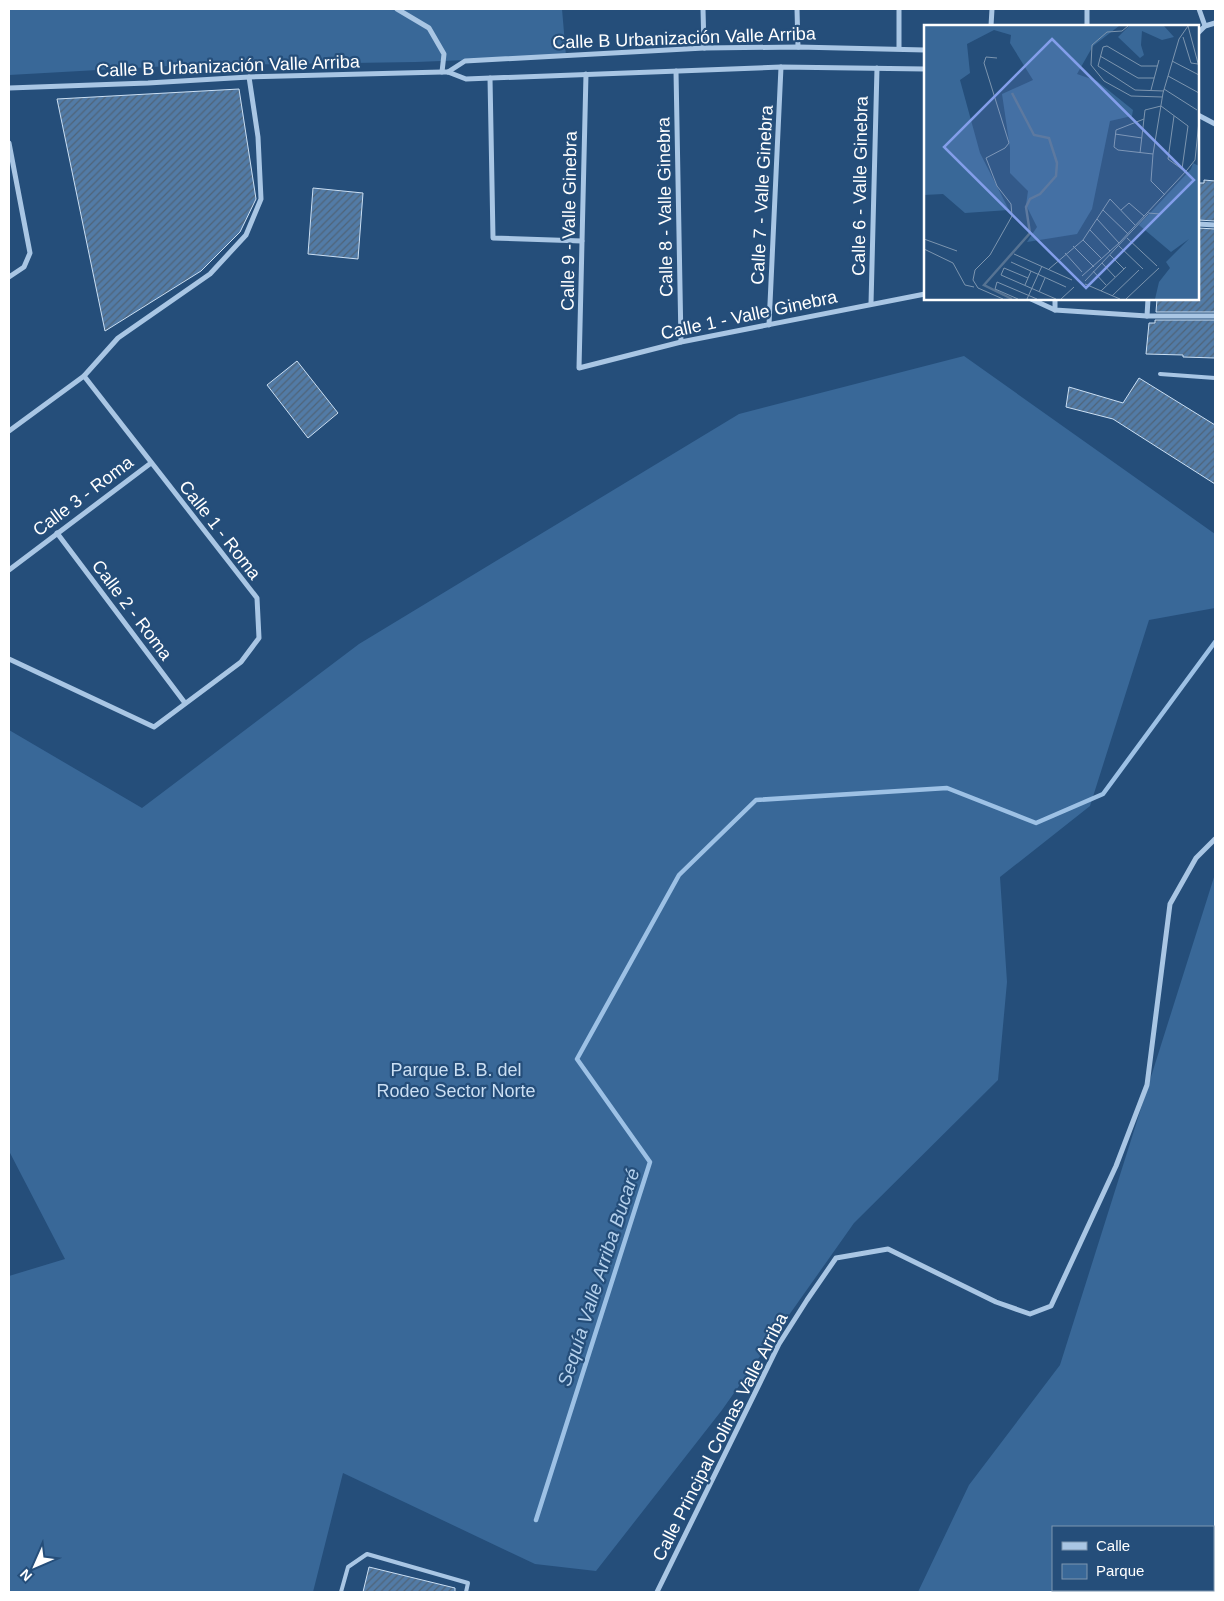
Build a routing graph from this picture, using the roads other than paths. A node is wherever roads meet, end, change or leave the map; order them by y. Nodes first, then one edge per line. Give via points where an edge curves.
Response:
1 (397, 9) edge
2 (704, 9) edge
3 (798, 9) edge
4 (899, 9) edge
5 (992, 9) edge
6 (1087, 9) edge
7 (1198, 9) edge
8 (1215, 23) edge
9 (991, 25) edge
10 (1087, 25) edge
11 (1206, 26) junction
12 (1199, 32) edge
13 (798, 47) junction
14 (704, 48) junction
15 (899, 48) junction
16 (924, 50) edge
17 (781, 67) junction
18 (877, 68) junction
19 (924, 69) edge
20 (676, 71) junction
21 (445, 72) junction
22 (586, 74) junction
23 (249, 77) junction
24 (490, 78) junction
25 (9, 88) edge
26 (1199, 116) edge
27 (1215, 124) edge
28 (9, 143) edge
29 (1199, 224) edge
30 (1215, 225) edge
31 (582, 241) junction
32 (9, 278) edge
33 (924, 294) edge
34 (1033, 300) edge
35 (1055, 300) edge
36 (1148, 300) edge
37 (871, 304) junction
38 (1055, 310) junction
39 (1147, 316) junction
40 (1215, 316) edge
41 (769, 325) junction
42 (681, 342) junction
43 (579, 368) joint
44 (1160, 374) dead end
45 (84, 376) junction
46 (1215, 378) edge
47 (9, 431) edge
48 (151, 463) junction
49 (57, 533) junction
50 (9, 570) edge
51 (9, 659) edge
52 (185, 703) junction
53 (1215, 839) edge
54 (341, 1592) edge
55 (466, 1592) edge
56 (656, 1592) edge

1 - 21 street via 429,28 444,54
2 - 14 street
3 - 13 street
4 - 15 street
5 - 9 street
6 - 10 street
7 - 11 street
8 - 11 street
11 - 12 street
13 - 14 street, Calle B Urbanización Valle Arriba
13 - 15 street, Calle B Urbanización Valle Arriba
14 - 21 street, Calle B Urbanización Valle Arriba via 465,61
15 - 16 street, Calle B Urbanización Valle Arriba
17 - 18 street, Calle B Urbanización Valle Arriba
17 - 20 street, Calle B Urbanización Valle Arriba
17 - 41 street, Calle 7 - Valle Ginebra
18 - 19 street, Calle B Urbanización Valle Arriba
18 - 37 street, Calle 6 - Valle Ginebra
20 - 22 street, Calle B Urbanización Valle Arriba
20 - 42 street, Calle 8 - Valle Ginebra
21 - 23 street, Calle B Urbanización Valle Arriba
21 - 24 street, Calle B Urbanización Valle Arriba via 466,79
22 - 24 street, Calle B Urbanización Valle Arriba
22 - 31 street, Calle 9 - Valle Ginebra
23 - 25 street, Calle B Urbanización Valle Arriba
23 - 45 street via 258,137 261,199 246,234 210,274 118,338
24 - 31 street via 493,238
26 - 27 street
28 - 32 street via 30,253 24,266
29 - 30 street
31 - 43 street, Calle 9 - Valle Ginebra
33 - 37 street, Calle 1 - Valle Ginebra
34 - 38 street
35 - 38 street
36 - 39 street
37 - 41 street, Calle 1 - Valle Ginebra
38 - 39 street
39 - 40 street
41 - 42 street, Calle 1 - Valle Ginebra
42 - 43 street, Calle 1 - Valle Ginebra
44 - 46 lane
45 - 47 street
45 - 48 street, Calle 1 - Roma
48 - 49 street, Calle 3 - Roma
48 - 52 street, Calle 1 - Roma via 257,598 259,638 241,662
49 - 50 street, Calle 3 - Roma
49 - 52 street, Calle 2 - Roma
51 - 52 street, Calle 1 - Roma via 154,727
53 - 56 street, Calle Principal Colinas Valle Arriba via 1196,858 1170,904 1147,1085 1116,1166 1051,1306 1030,1314 996,1302 888,1249 836,1258 779,1344
54 - 55 lane via 348,1567 367,1554 468,1583

